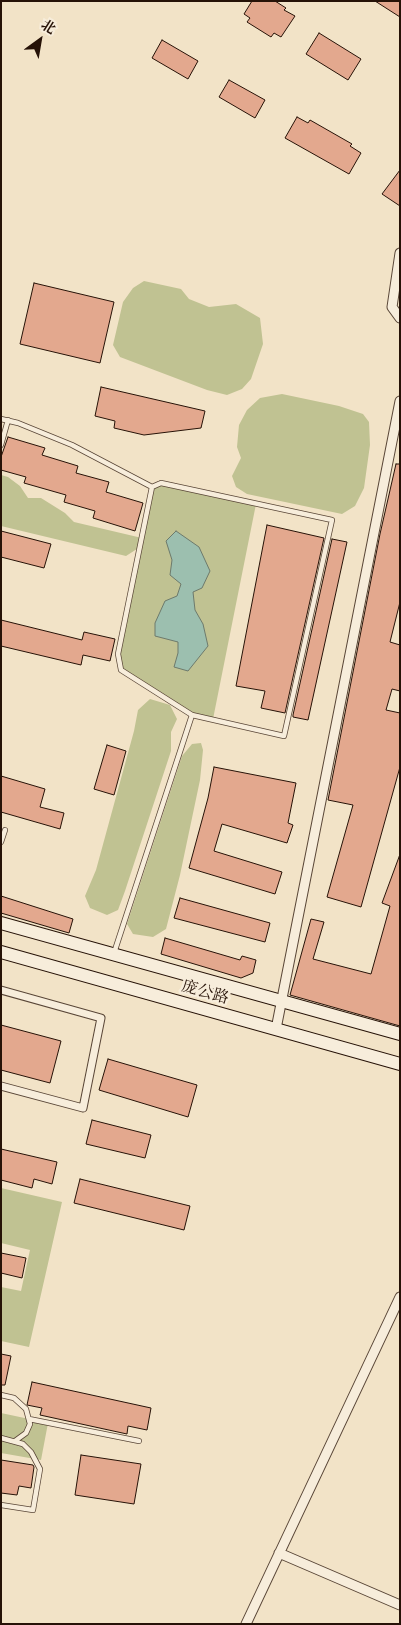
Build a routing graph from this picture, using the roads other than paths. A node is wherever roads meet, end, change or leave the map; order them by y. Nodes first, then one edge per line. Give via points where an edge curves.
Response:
1 (400, 253) edge
2 (400, 318) edge
3 (400, 401) edge
4 (1, 419) edge
5 (8, 420) junction
6 (1, 446) edge
7 (152, 487) junction
8 (192, 714) junction
9 (5, 830) dead end
10 (1, 842) edge
11 (1, 923) edge
12 (1, 952) edge
13 (113, 954) junction
14 (1, 990) edge
15 (281, 1001) junction
16 (276, 1030) junction
17 (400, 1034) edge
18 (400, 1064) edge
19 (1, 1086) edge
20 (400, 1297) edge
21 (1, 1396) edge
22 (29, 1419) junction
23 (1, 1438) edge
24 (15, 1441) junction
25 (139, 1441) dead end
26 (1, 1505) edge
27 (279, 1553) junction
28 (400, 1605) edge
29 (246, 1624) edge

1 - 2 street via 392,307
3 - 15 street
4 - 5 lane
5 - 6 lane
5 - 7 lane via 72,445
7 - 8 lane via 118,654 121,670
7 - 8 lane via 161,483 332,520 284,736
8 - 13 lane
9 - 10 lane
11 - 13 main road, 庞公路
12 - 16 main road, 庞公路
13 - 15 main road, 庞公路
14 - 19 street via 101,1018 82,1108
15 - 16 street
15 - 17 main road, 庞公路
16 - 18 main road, 庞公路
20 - 27 street
21 - 22 lane via 14,1398 26,1409
22 - 24 lane via 26,1433
22 - 25 lane
23 - 24 lane
24 - 26 lane via 32,1452 40,1470 33,1510
27 - 28 street
27 - 29 street

